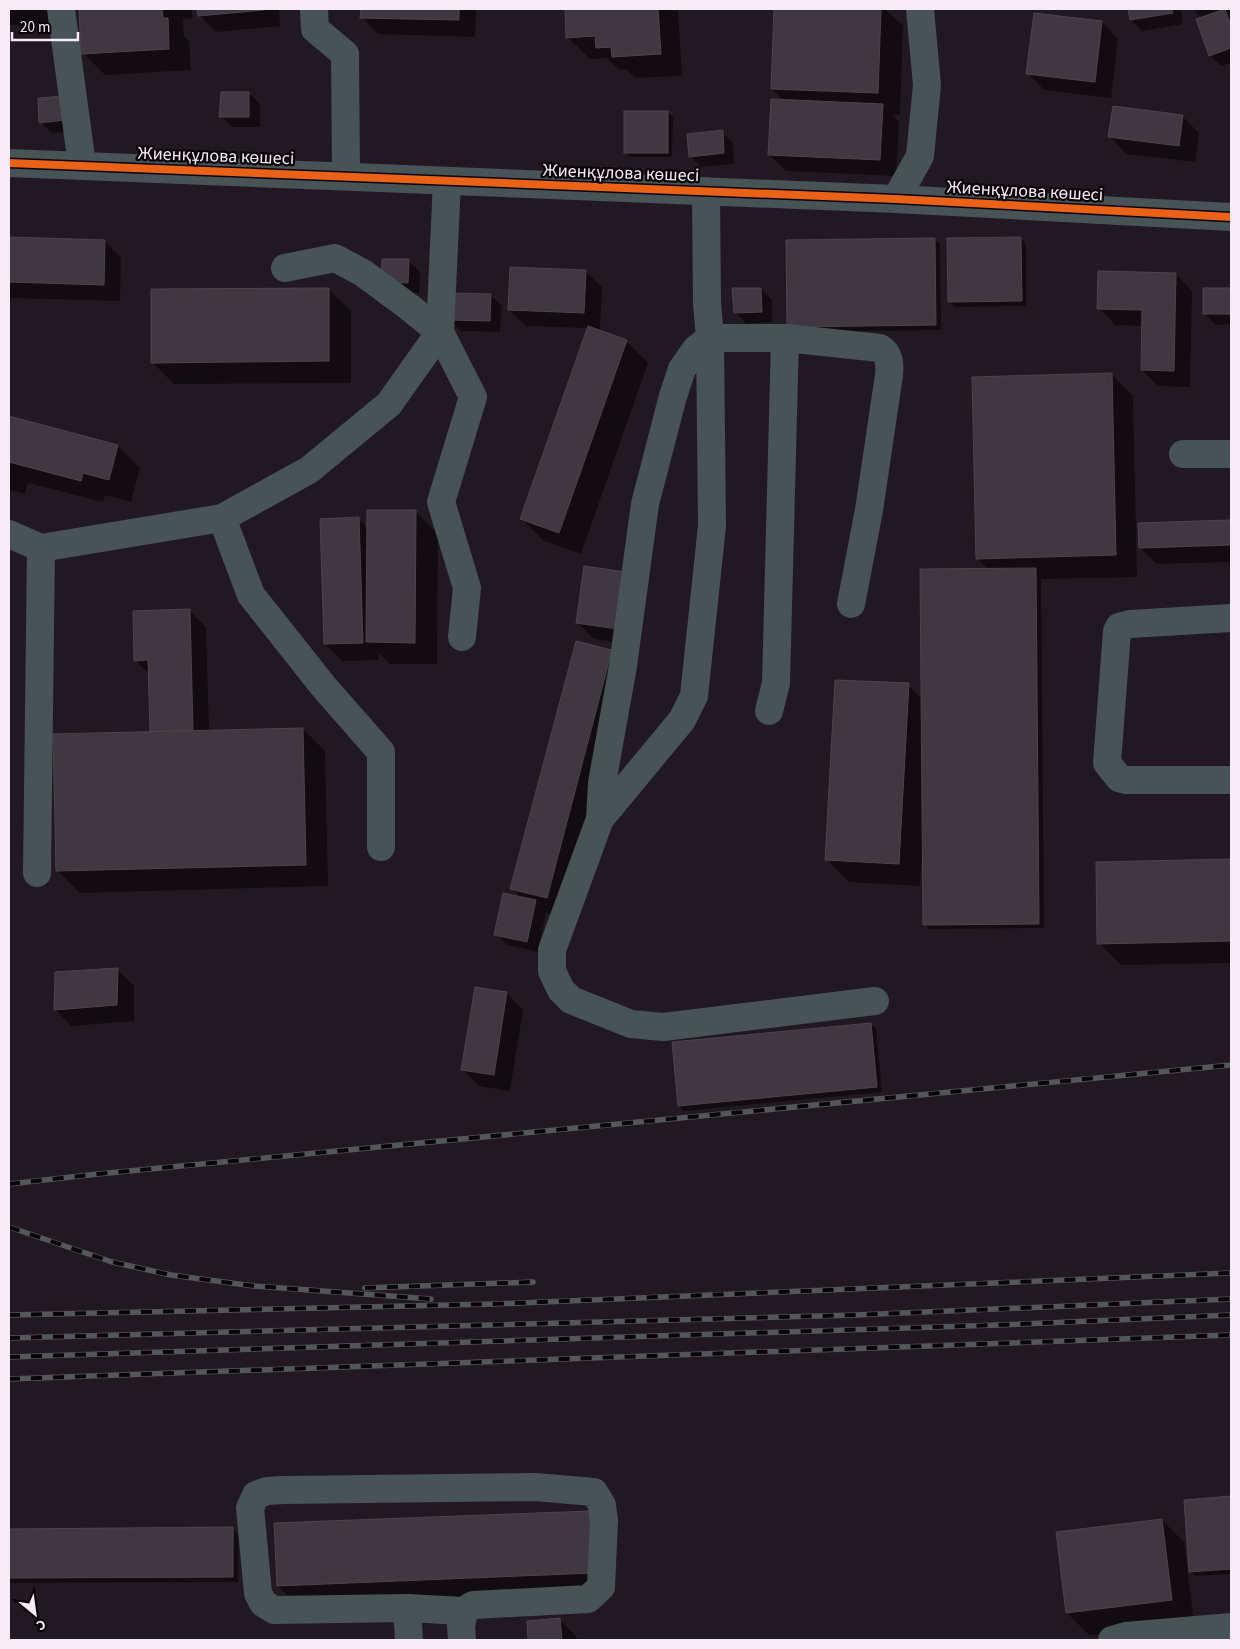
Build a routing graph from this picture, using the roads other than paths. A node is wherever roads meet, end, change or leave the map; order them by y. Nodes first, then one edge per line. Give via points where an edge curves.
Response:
1 (61, 9) edge
2 (314, 9) edge
3 (920, 9) edge
4 (9, 163) edge
5 (82, 165) junction
6 (346, 176) junction
7 (447, 181) junction
8 (706, 191) junction
9 (896, 200) junction
10 (1231, 217) edge
11 (285, 268) dead end
12 (440, 332) junction
13 (710, 338) junction
14 (785, 338) junction
15 (1183, 454) dead end
16 (1231, 454) edge
17 (222, 518) junction
18 (9, 534) edge
19 (41, 548) junction
20 (851, 604) dead end
21 (1231, 618) edge
22 (462, 637) dead end
23 (769, 711) dead end
24 (1231, 780) edge
25 (600, 819) junction
26 (380, 847) dead end
27 (37, 873) dead end
28 (875, 1001) dead end
29 (407, 1608) junction
30 (464, 1611) junction
31 (1231, 1626) edge
32 (408, 1640) edge
33 (462, 1640) edge
34 (1112, 1640) edge

1 - 5 street
2 - 6 street via 315,28 345,54
3 - 9 street via 927,85 920,156
4 - 5 street, Жиенқұлова көшесі
5 - 6 street, Жиенқұлова көшесі
6 - 7 street, Жиенқұлова көшесі
7 - 8 street, Жиенқұлова көшесі
7 - 12 street
8 - 9 street, Жиенқұлова көшесі
8 - 13 street
9 - 10 street, Жиенқұлова көшесі
11 - 12 street via 335,258 363,273
12 - 17 street via 389,404 309,470
12 - 22 street via 473,397 441,502 467,588
13 - 14 street
13 - 25 street via 696,349 682,370 672,396 645,504 623,666 602,783
13 - 25 street via 712,526 694,696 682,720
14 - 20 street via 880,348 888,354 889,375
14 - 23 street via 776,683
15 - 16 street
17 - 19 street
17 - 26 street via 251,595 381,752
18 - 19 street
19 - 27 street
21 - 24 street via 1119,627 1107,762 1119,778 1126,780
25 - 28 street via 552,950 552,971 561,990 571,1000 631,1024 663,1027
29 - 30 street
29 - 30 street via 274,1610 263,1602 258,1593 250,1508 256,1495 284,1490 535,1486 594,1492 602,1506 604,1521 601,1587 588,1599 473,1605
29 - 32 street
30 - 33 street
31 - 34 street

